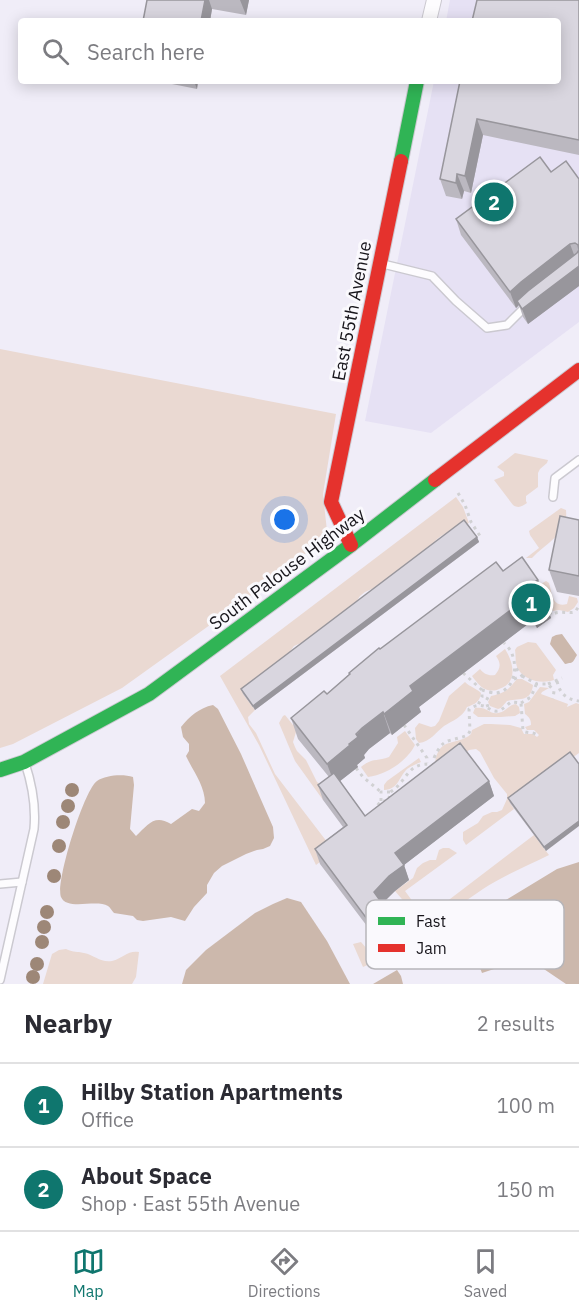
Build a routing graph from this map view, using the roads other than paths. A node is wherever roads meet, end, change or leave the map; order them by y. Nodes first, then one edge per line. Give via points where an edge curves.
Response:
1 (434, 0) edge
2 (430, 18) edge
3 (416, 84) edge
4 (380, 263) junction
5 (530, 302) edge
6 (579, 370) edge
7 (579, 460) edge
8 (553, 497) dead end
9 (351, 545) junction
10 (24, 762) junction
11 (0, 770) edge
12 (22, 882) junction
13 (0, 884) edge
14 (0, 980) edge

1 - 2 street
3 - 4 main road, East 55th Avenue
4 - 5 lane via 432,276 487,328 507,325
4 - 9 main road, East 55th Avenue via 332,502
6 - 9 main road, South Palouse Highway
7 - 8 lane via 555,478
9 - 10 main road, South Palouse Highway via 149,694
10 - 11 main road, South Palouse Highway
10 - 12 lane via 35,817
12 - 13 lane
12 - 14 lane

